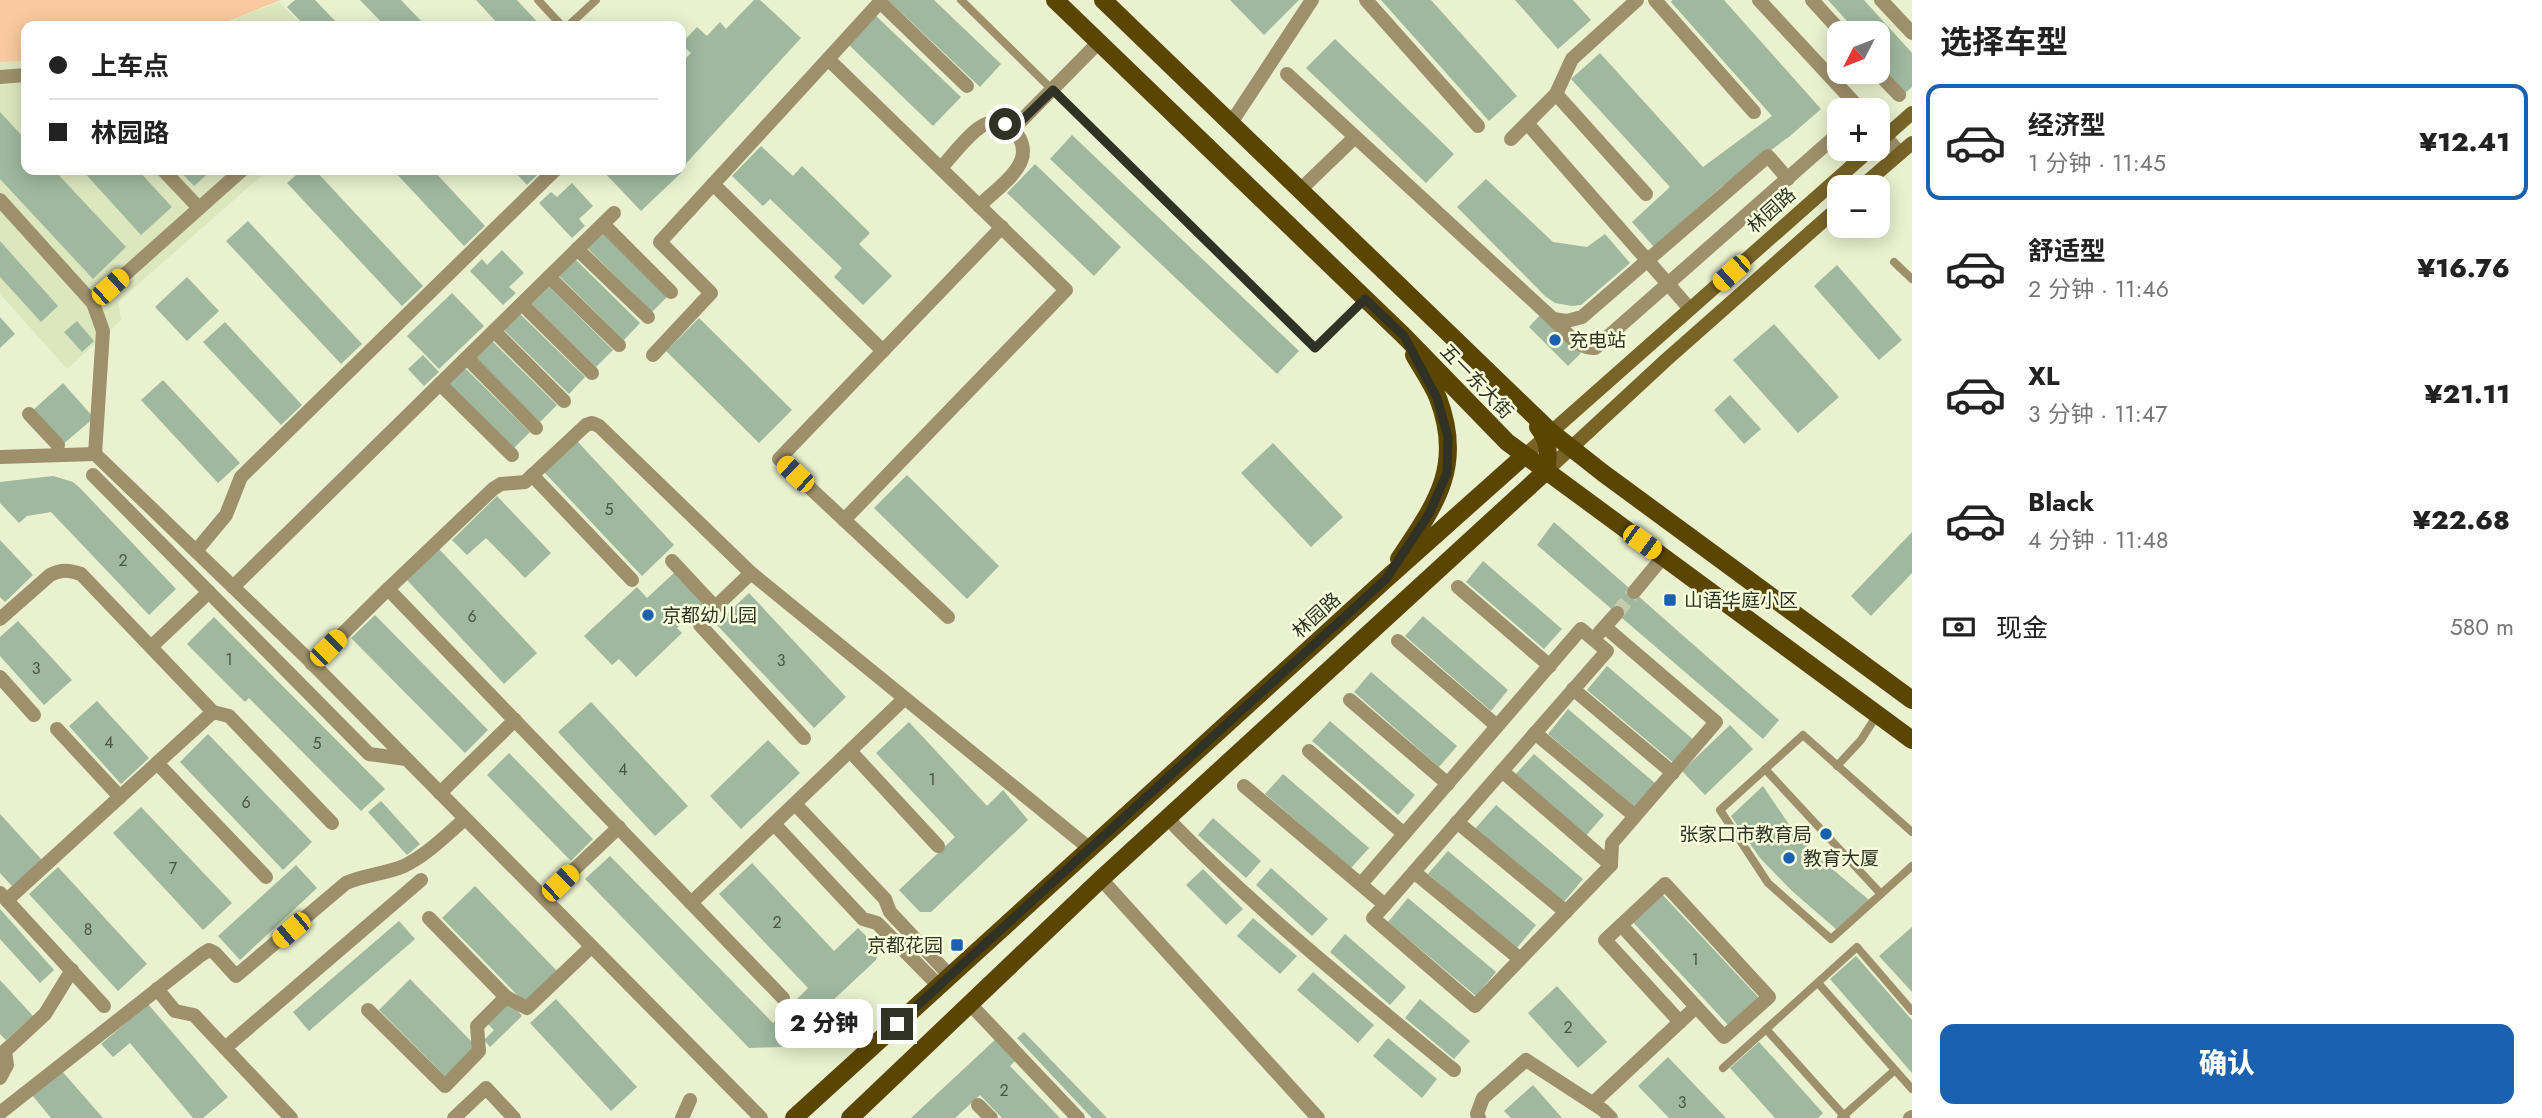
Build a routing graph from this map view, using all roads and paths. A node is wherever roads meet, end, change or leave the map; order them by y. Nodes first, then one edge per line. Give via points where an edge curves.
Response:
1 (538, 0) edge
2 (596, 0) edge
3 (961, 0) edge
4 (1055, 0) edge
5 (1103, 0) edge
6 (1312, 0) edge
7 (1366, 0) edge
8 (1637, 0) edge
9 (1655, 0) edge
10 (1759, 0) edge
11 (1812, 0) edge
12 (1881, 0) edge
13 (557, 21) edge
14 (573, 21) edge
15 (1831, 21) edge
16 (1912, 33) edge
17 (1099, 42) junction
18 (828, 59) junction
19 (1287, 74) dead end
20 (21, 75) edge
21 (0, 77) edge
22 (1888, 84) edge
23 (967, 86) dead end
24 (1053, 90) junction
25 (1556, 94) junction
26 (1899, 95) dead end
27 (1850, 98) edge
28 (1754, 111) dead end
29 (1912, 113) edge
30 (1527, 123) junction
31 (1231, 124) junction
32 (1478, 126) dead end
33 (1013, 129) junction
34 (1890, 129) edge
35 (1355, 137) junction
36 (1511, 139) dead end
37 (1912, 142) edge
38 (1827, 144) edge
39 (1890, 144) edge
40 (1900, 153) junction
41 (1857, 161) edge
42 (941, 168) junction
43 (168, 175) edge
44 (236, 175) edge
45 (550, 175) edge
46 (1875, 175) edge
47 (1788, 179) junction
48 (713, 184) junction
49 (1300, 190) junction
50 (1646, 194) dead end
51 (0, 200) edge
52 (979, 206) junction
53 (199, 208) junction
54 (614, 213) dead end
55 (1827, 218) edge
56 (603, 224) junction
57 (1002, 227) junction
58 (577, 249) junction
59 (1648, 260) junction
60 (1894, 262) dead end
61 (549, 277) junction
62 (1912, 279) edge
63 (1668, 284) junction
64 (671, 292) dead end
65 (1365, 299) junction
66 (93, 303) junction
67 (522, 303) junction
68 (1690, 309) junction
69 (648, 317) dead end
70 (1553, 319) junction
71 (494, 331) junction
72 (1404, 336) junction
73 (619, 345) dead end
74 (883, 351) junction
75 (653, 355) dead end
76 (467, 358) junction
77 (592, 373) dead end
78 (440, 384) junction
79 (564, 401) dead end
80 (29, 414) dead end
81 (41, 427) junction
82 (536, 428) dead end
83 (1548, 434) junction
84 (58, 445) dead end
85 (1571, 448) junction
86 (96, 454) junction
87 (512, 455) dead end
88 (31, 456) junction
89 (1524, 456) junction
90 (0, 457) edge
91 (1546, 471) junction
92 (93, 475) dead end
93 (532, 475) junction
94 (844, 520) junction
95 (196, 551) junction
96 (1662, 557) junction
97 (672, 561) dead end
98 (751, 573) junction
99 (1386, 579) junction
100 (632, 580) dead end
101 (233, 587) junction
102 (1458, 587) dead end
103 (388, 589) junction
104 (209, 592) junction
105 (1634, 593) tunnel mouth
106 (715, 607) junction
107 (1617, 613) tunnel mouth
108 (948, 617) dead end
109 (0, 619) edge
110 (1605, 627) junction
111 (1594, 639) junction
112 (1398, 641) dead end
113 (152, 646) junction
114 (312, 664) junction
115 (1550, 666) junction
116 (0, 677) edge
117 (1573, 689) junction
118 (904, 699) junction
119 (1350, 699) dead end
120 (1912, 699) edge
121 (213, 712) junction
122 (34, 715) dead end
123 (1877, 715) junction
124 (515, 720) junction
125 (1497, 726) junction
126 (57, 729) dead end
127 (1535, 733) junction
128 (804, 738) dead end
129 (1912, 740) edge
130 (1309, 751) dead end
131 (851, 752) junction
132 (406, 759) junction
133 (157, 763) junction
134 (1837, 765) junction
135 (1765, 769) junction
136 (1502, 771) junction
137 (1673, 773) junction
138 (1448, 784) junction
139 (1244, 786) dead end
140 (440, 793) junction
141 (120, 797) junction
142 (796, 805) junction
143 (1636, 816) junction
144 (1167, 818) junction
145 (465, 819) junction
146 (1457, 822) junction
147 (332, 823) dead end
148 (775, 825) junction
149 (619, 827) junction
150 (1912, 832) edge
151 (1404, 834) junction
152 (938, 846) dead end
153 (1089, 848) junction
154 (1611, 865) junction
155 (1912, 866) edge
156 (1413, 872) junction
157 (266, 877) dead end
158 (1101, 879) junction
159 (421, 880) dead end
160 (1361, 884) junction
161 (1881, 894) junction
162 (3, 896) edge
163 (544, 898) junction
164 (691, 903) junction
165 (1385, 905) junction
166 (1566, 912) junction
167 (429, 918) dead end
168 (1621, 925) junction
169 (591, 947) junction
170 (1520, 960) junction
171 (72, 970) junction
172 (944, 981) junction
173 (1818, 983) junction
174 (157, 989) junction
175 (506, 997) junction
176 (783, 998) dead end
177 (970, 1004) junction
178 (104, 1006) dead end
179 (1696, 1007) junction
180 (368, 1010) dead end
181 (1912, 1011) edge
182 (1680, 1022) junction
183 (1766, 1029) junction
184 (3, 1048) edge
185 (225, 1048) junction
186 (1723, 1068) dead end
187 (1454, 1070) dead end
188 (1895, 1070) junction
189 (0, 1078) edge
190 (1912, 1089) edge
191 (690, 1100) dead end
192 (1593, 1103) junction
193 (978, 1105) dead end
194 (0, 1113) edge
195 (1843, 1117) edge
196 (291, 1118) edge
197 (454, 1118) edge
198 (514, 1118) edge
199 (682, 1118) edge
200 (761, 1118) edge
201 (794, 1118) edge
202 (850, 1118) edge
203 (991, 1118) edge
204 (1078, 1118) edge
205 (1318, 1118) edge
206 (1479, 1118) edge
207 (1611, 1118) edge

1 - 13 lane
2 - 14 lane
3 - 24 lane
4 - 17 main road, 五一东大街
5 - 31 main road, 五一东大街
6 - 31 street
7 - 32 street
8 - 25 street via 1572,59
9 - 28 street
10 - 27 street
11 - 15 street
12 - 16 street
17 - 24 street
17 - 65 main road, 五一东大街
18 - 23 street via 880,2
18 - 42 street
18 - 48 street
19 - 35 street
20 - 21 street
22 - 26 street
24 - 33 street
24 - 65 lane via 1315,348
25 - 30 street
25 - 50 street
29 - 34 main road
30 - 36 street
30 - 59 street
31 - 49 main road, 五一东大街
33 - 42 street via 996,122 980,127
33 - 52 street via 1022,143 1022,160
35 - 49 street
35 - 70 street
37 - 40 main road
38 - 47 street
39 - 40 street
40 - 46 main road
41 - 68 main road, 林园路
42 - 52 street
43 - 53 street
44 - 53 street
45 - 95 street via 242,477 226,515
47 - 59 street via 1768,156
47 - 63 street
48 - 74 street
48 - 75 street via 660,242 711,293
49 - 83 main road, 五一东大街
51 - 66 street
52 - 57 street
53 - 66 street
54 - 56 street
55 - 85 main road
56 - 58 street
56 - 64 street
57 - 74 street
57 - 94 street via 1066,290
58 - 61 street
58 - 69 street
59 - 63 street
59 - 70 street via 1582,317
60 - 62 lane
61 - 67 street
61 - 73 street
63 - 68 street
63 - 70 street via 1595,348 1581,346
65 - 72 main road, 五一东大街
66 - 86 street via 103,331
67 - 71 street
67 - 77 street
68 - 83 main road, 林园路
71 - 76 street
71 - 79 street
72 - 89 main road, 五一东大街
72 - 99 main road via 1437,398 1448,437 1447,473 1429,514
74 - 94 street via 779,459
76 - 78 street
76 - 82 street
78 - 87 street
78 - 101 street
80 - 81 street
81 - 84 street
81 - 88 street
83 - 85 main road, 五一东大街
83 - 89 main road, 林园路
83 - 91 main road
85 - 91 main road
85 - 120 main road, 五一东大街
86 - 88 street
86 - 95 street
88 - 90 street
89 - 91 main road, 五一东大街
89 - 99 main road, 林园路
91 - 96 main road, 五一东大街
91 - 144 main road
92 - 104 street
93 - 98 street via 579,429 592,423 599,426
93 - 100 street
93 - 103 street via 520,484 493,489
94 - 108 street
95 - 101 street
96 - 105 street
96 - 123 main road, 五一东大街
97 - 106 street
98 - 106 street
98 - 118 street
99 - 153 main road, 林园路
101 - 114 street
102 - 115 street
103 - 114 street
103 - 124 street
104 - 113 street
104 - 132 street via 369,754
106 - 128 street via 700,625
107 - 110 street
109 - 113 street via 50,575 69,570 81,574
110 - 111 street
110 - 137 street via 1716,722
111 - 115 street via 1581,629
111 - 117 street via 1607,651
112 - 125 street
113 - 121 street
114 - 132 street
115 - 125 street
116 - 122 street
117 - 127 street
117 - 137 street
118 - 131 street
118 - 153 street
119 - 138 street
121 - 133 street
121 - 147 street via 229,716
123 - 129 main road, 五一东大街
123 - 134 lane
124 - 140 street
124 - 149 street
125 - 138 street
126 - 141 street
127 - 136 street
127 - 143 street
130 - 151 street
131 - 142 street
131 - 152 street
132 - 140 street
133 - 141 street
133 - 157 street
134 - 135 lane via 1803,735
134 - 150 lane
135 - 161 lane
135 - 161 lane via 1720,810 1768,883 1831,939
136 - 146 street
136 - 154 street
137 - 143 street
138 - 151 street
139 - 160 street
140 - 145 street
141 - 162 street
142 - 148 street
142 - 172 street via 885,899 890,912
143 - 154 street via 1612,843
144 - 158 main road
144 - 187 street via 1312,954
145 - 163 street
145 - 174 street via 402,867 346,883 236,976 209,950
146 - 156 street
146 - 166 street
148 - 164 street
148 - 172 street via 863,919 877,923
149 - 163 street
149 - 164 street
151 - 160 street
153 - 172 main road, 林园路
154 - 166 street
155 - 161 lane
156 - 165 street
156 - 170 street
158 - 177 main road
158 - 205 street
159 - 185 street
160 - 165 street
162 - 171 street
163 - 169 street
164 - 176 street
165 - 170 street via 1373,918 1475,1006
166 - 170 street
167 - 175 street
168 - 179 street
168 - 179 street via 1665,884 1769,997 1724,1037
168 - 182 street via 1605,940
169 - 175 street via 527,1008
169 - 200 street
171 - 178 street
171 - 184 street via 45,1014
172 - 201 main road, 林园路
173 - 181 lane via 1857,947
173 - 183 lane
173 - 188 lane
174 - 185 street via 175,1011 194,1015
174 - 194 street
175 - 180 street via 477,1026 479,1051 445,1086
177 - 202 main road
177 - 204 street
179 - 182 street
182 - 192 street
183 - 186 lane
183 - 195 lane
184 - 189 street via 7,1065
185 - 196 street
188 - 190 lane
188 - 195 lane
191 - 199 street
192 - 206 street via 1527,1060 1483,1098
192 - 207 street
193 - 203 street
197 - 198 street via 486,1088

